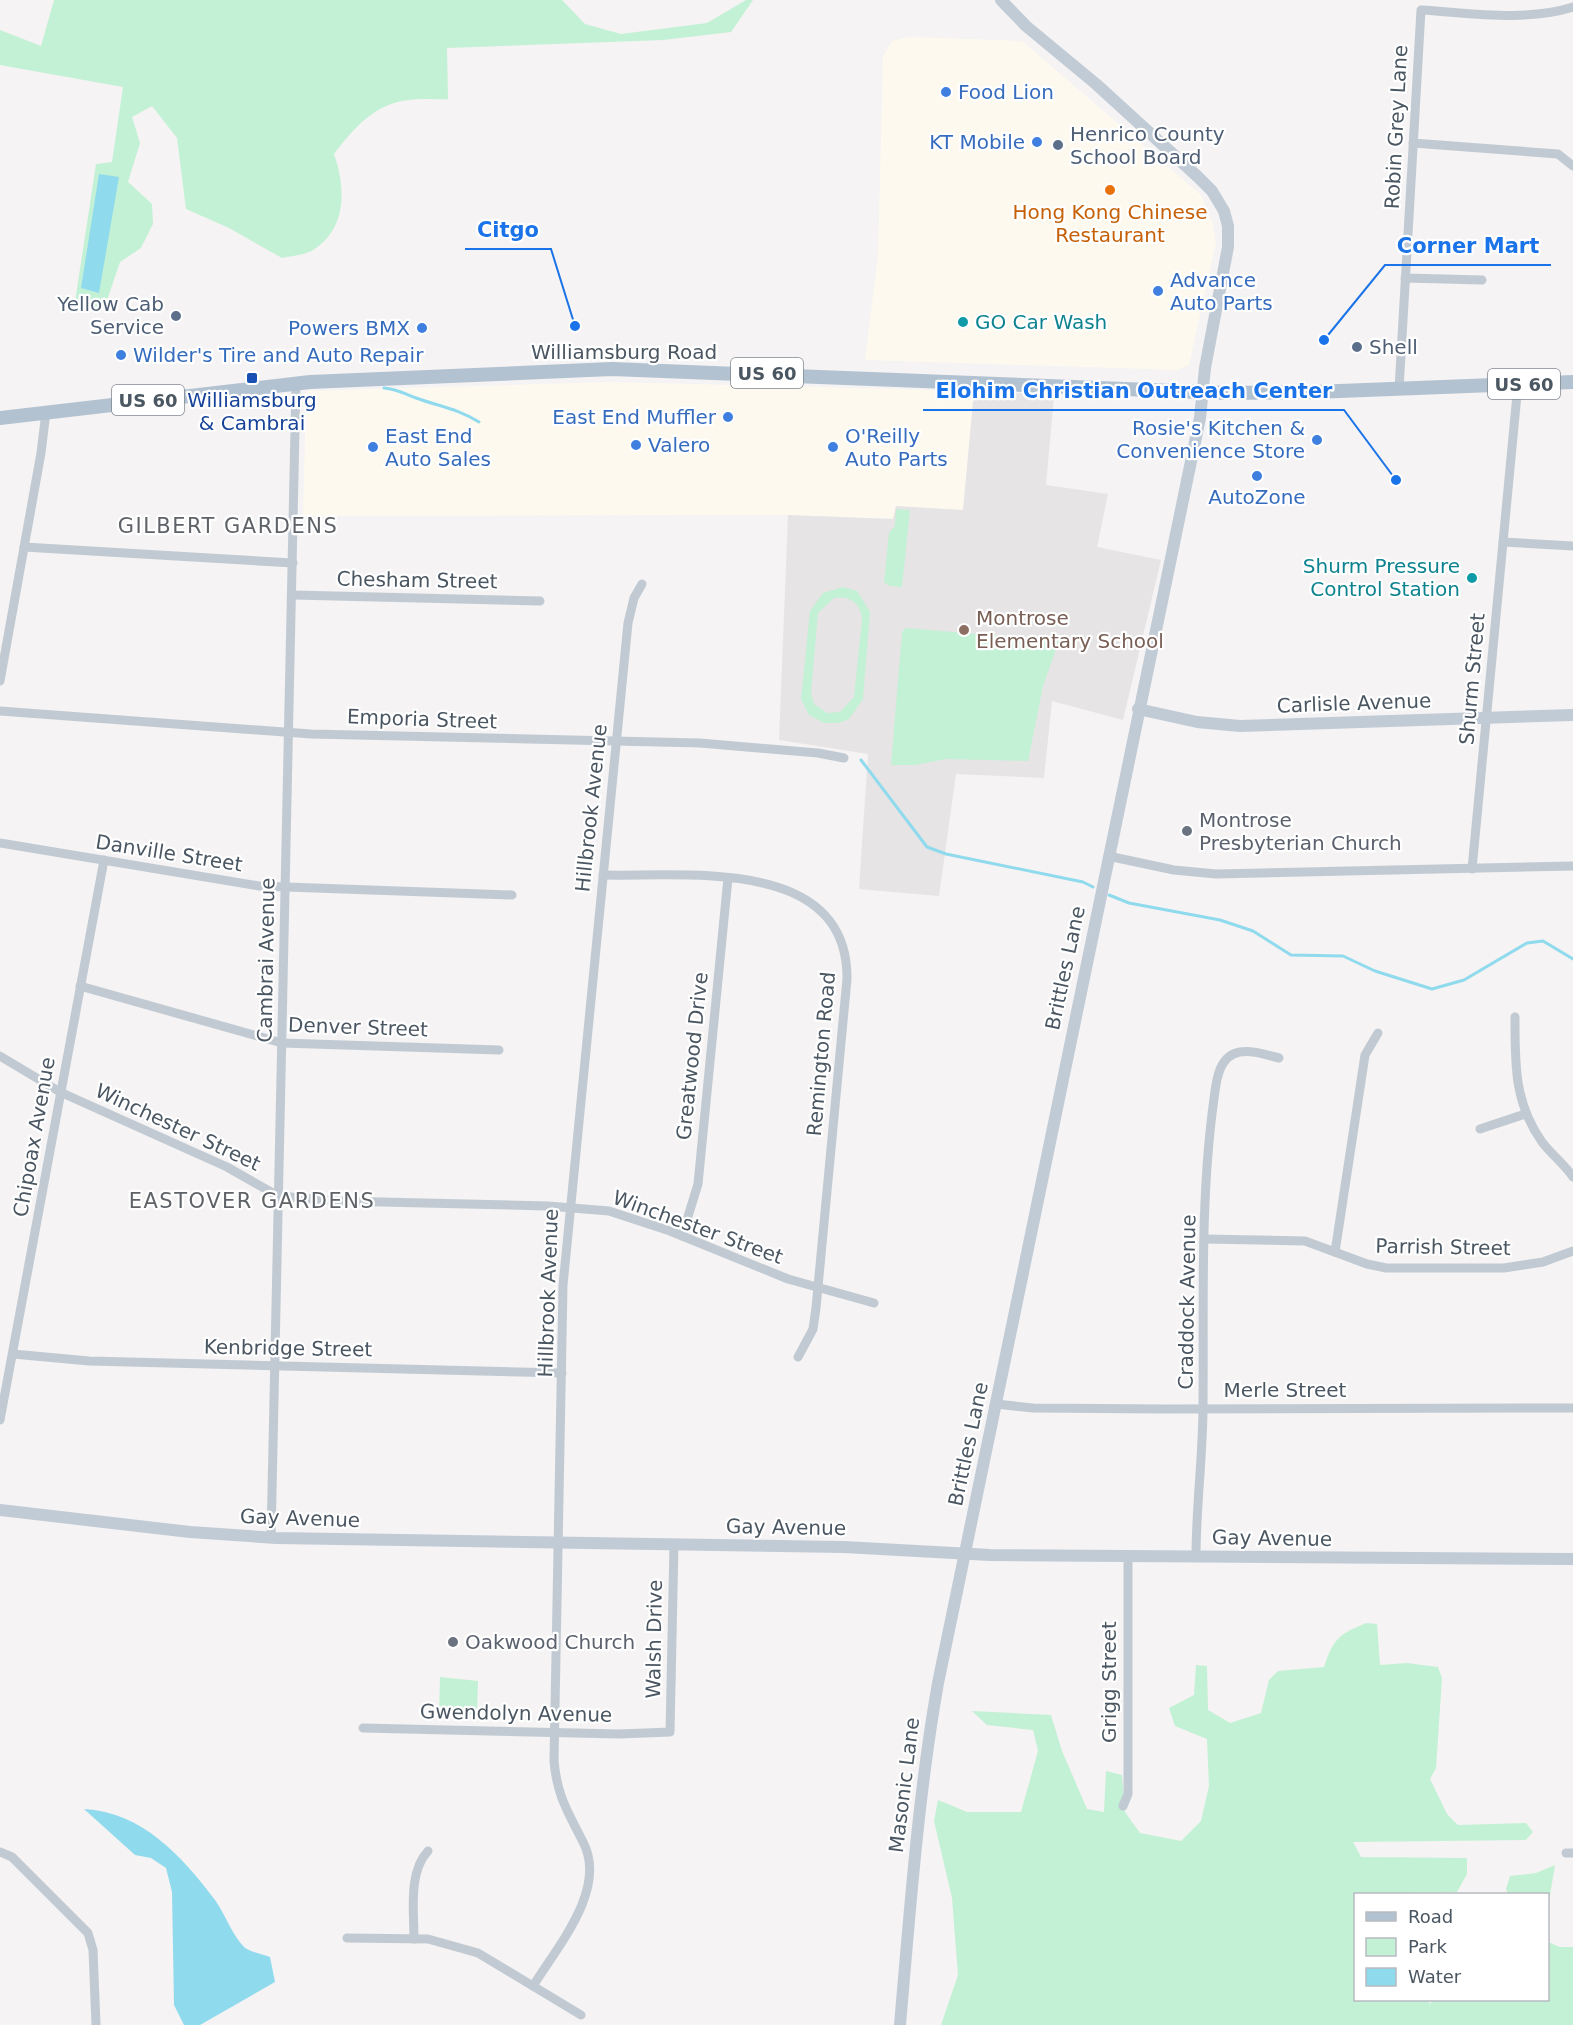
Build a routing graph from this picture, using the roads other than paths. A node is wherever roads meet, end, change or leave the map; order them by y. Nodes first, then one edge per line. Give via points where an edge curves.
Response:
1 (1001, 0) edge
2 (1573, 7) edge
3 (1413, 144) junction
4 (1573, 166) edge
5 (1405, 278) junction
6 (1482, 280) dead end
7 (1573, 382) edge
8 (296, 383) junction
9 (1518, 384) junction
10 (1399, 389) junction
11 (1203, 392) junction
12 (46, 412) junction
13 (0, 418) edge
14 (1503, 542) junction
15 (1573, 546) edge
16 (24, 547) junction
17 (293, 563) junction
18 (642, 584) dead end
19 (293, 595) junction
20 (540, 601) dead end
21 (0, 681) edge
22 (1138, 709) junction
23 (0, 711) edge
24 (1573, 715) edge
25 (1486, 718) junction
26 (289, 733) junction
27 (616, 741) junction
28 (844, 758) dead end
29 (0, 843) edge
30 (1108, 856) junction
31 (104, 860) junction
32 (1573, 866) edge
33 (1472, 869) junction
34 (603, 875) junction
35 (728, 878) junction
36 (286, 888) junction
37 (512, 895) dead end
38 (80, 986) junction
39 (1515, 1017) dead end
40 (1377, 1033) dead end
41 (282, 1043) junction
42 (499, 1050) dead end
43 (0, 1056) edge
44 (1279, 1058) dead end
45 (60, 1092) junction
46 (1525, 1114) junction
47 (1480, 1129) dead end
48 (1573, 1177) edge
49 (278, 1196) junction
50 (569, 1207) junction
51 (682, 1236) junction
52 (1205, 1239) junction
53 (1573, 1251) edge
54 (1335, 1252) junction
55 (817, 1288) junction
56 (874, 1303) dead end
57 (12, 1354) junction
58 (798, 1357) dead end
59 (274, 1365) junction
60 (562, 1373) junction
61 (996, 1404) junction
62 (1203, 1408) junction
63 (1573, 1408) edge
64 (0, 1420) edge
65 (0, 1510) edge
66 (271, 1538) junction
67 (558, 1543) junction
68 (674, 1544) junction
69 (966, 1553) junction
70 (1128, 1555) junction
71 (1196, 1556) junction
72 (1573, 1559) edge
73 (363, 1728) dead end
74 (555, 1732) junction
75 (668, 1732) joint
76 (1123, 1806) dead end
77 (428, 1851) dead end
78 (0, 1852) edge
79 (346, 1938) dead end
80 (414, 1940) junction
81 (533, 1986) junction
82 (581, 2015) dead end
83 (96, 2025) edge
84 (900, 2025) edge

1 - 11 main road, Brittles Lane via 1198,177 1219,201 1228,240
2 - 3 street, Robin Grey Lane via 1520,15 1421,10
3 - 4 street via 1558,154
3 - 5 street, Robin Grey Lane
5 - 6 street
5 - 10 street, Robin Grey Lane
7 - 9 main road, Williamsburg Road / US 60
8 - 11 main road, Williamsburg Road / US 60 via 655,369
8 - 12 main road, Williamsburg Road / US 60
8 - 17 street, Cambrai Avenue
9 - 10 main road, Williamsburg Road / US 60
9 - 14 street, Shurm Street
10 - 11 main road, Williamsburg Road / US 60
11 - 22 main road, Brittles Lane
12 - 13 main road, Williamsburg Road / US 60
12 - 16 street
14 - 15 street
14 - 25 street, Shurm Street
16 - 17 street
16 - 21 street
17 - 19 street, Cambrai Avenue
18 - 27 street, Hillbrook Avenue via 628,624
19 - 20 street, Chesham Street
19 - 26 street, Cambrai Avenue
22 - 25 main road, Carlisle Avenue via 1197,722 1240,726
22 - 30 main road, Brittles Lane
23 - 26 street, Emporia Street
24 - 25 main road, Carlisle Avenue
25 - 33 street, Shurm Street
26 - 27 street, Emporia Street
26 - 36 street, Cambrai Avenue
27 - 28 street, Emporia Street via 749,746
27 - 34 street, Hillbrook Avenue
29 - 31 street, Danville Street
30 - 33 street via 1216,874
30 - 61 main road, Brittles Lane
31 - 36 street, Danville Street
31 - 38 street, Chipoax Avenue
32 - 33 street
34 - 35 street, Remington Road
34 - 50 street, Hillbrook Avenue
35 - 51 street, Greatwood Drive via 698,1184
35 - 55 street, Remington Road via 780,886 807,900 837,931 848,963
36 - 37 street, Danville Street
36 - 41 street, Cambrai Avenue
38 - 41 street, Denver Street
38 - 45 street, Chipoax Avenue
39 - 46 street via 1518,1089
40 - 54 street via 1365,1055
41 - 42 street, Denver Street
41 - 49 street, Cambrai Avenue
43 - 45 street, Winchester Street
44 - 52 street, Craddock Avenue via 1244,1052 1232,1055 1221,1068 1208,1159
45 - 49 street, Winchester Street via 227,1167
45 - 57 street, Chipoax Avenue
46 - 47 street
46 - 48 street via 1542,1142
49 - 50 street, Winchester Street
49 - 59 street, Cambrai Avenue
50 - 51 street, Winchester Street via 623,1215
50 - 60 street, Hillbrook Avenue
51 - 55 street, Winchester Street
52 - 54 street, Parrish Street via 1295,1240
52 - 62 street, Craddock Avenue
53 - 54 street, Parrish Street via 1543,1262 1504,1268 1386,1268
55 - 56 street, Winchester Street
55 - 58 street, Remington Road via 813,1329
57 - 59 street, Kenbridge Street via 89,1361
57 - 64 street, Chipoax Avenue
59 - 60 street, Kenbridge Street
59 - 66 street, Cambrai Avenue
60 - 67 street, Hillbrook Avenue
61 - 62 street, Merle Street via 1033,1408
61 - 69 main road, Brittles Lane
62 - 63 street, Merle Street
62 - 71 street, Craddock Avenue
65 - 66 main road, Gay Avenue
66 - 67 main road, Gay Avenue
67 - 68 main road, Gay Avenue
67 - 74 street, Hillbrook Avenue
68 - 69 main road, Gay Avenue
68 - 75 street, Walsh Drive
69 - 70 main road, Gay Avenue
69 - 84 main road, Masonic Lane via 924,1760
70 - 71 main road, Gay Avenue
70 - 76 street, Grigg Street via 1128,1794
71 - 72 main road, Gay Avenue
73 - 74 street, Gwendolyn Avenue
74 - 75 street, Gwendolyn Avenue
74 - 81 street, Hillbrook Avenue via 558,1789 589,1857 590,1887
77 - 80 street via 421,1858 415,1878
78 - 83 street via 12,1857 88,1933 93,1950
79 - 80 street
80 - 81 street via 428,1939 478,1953
81 - 82 street

